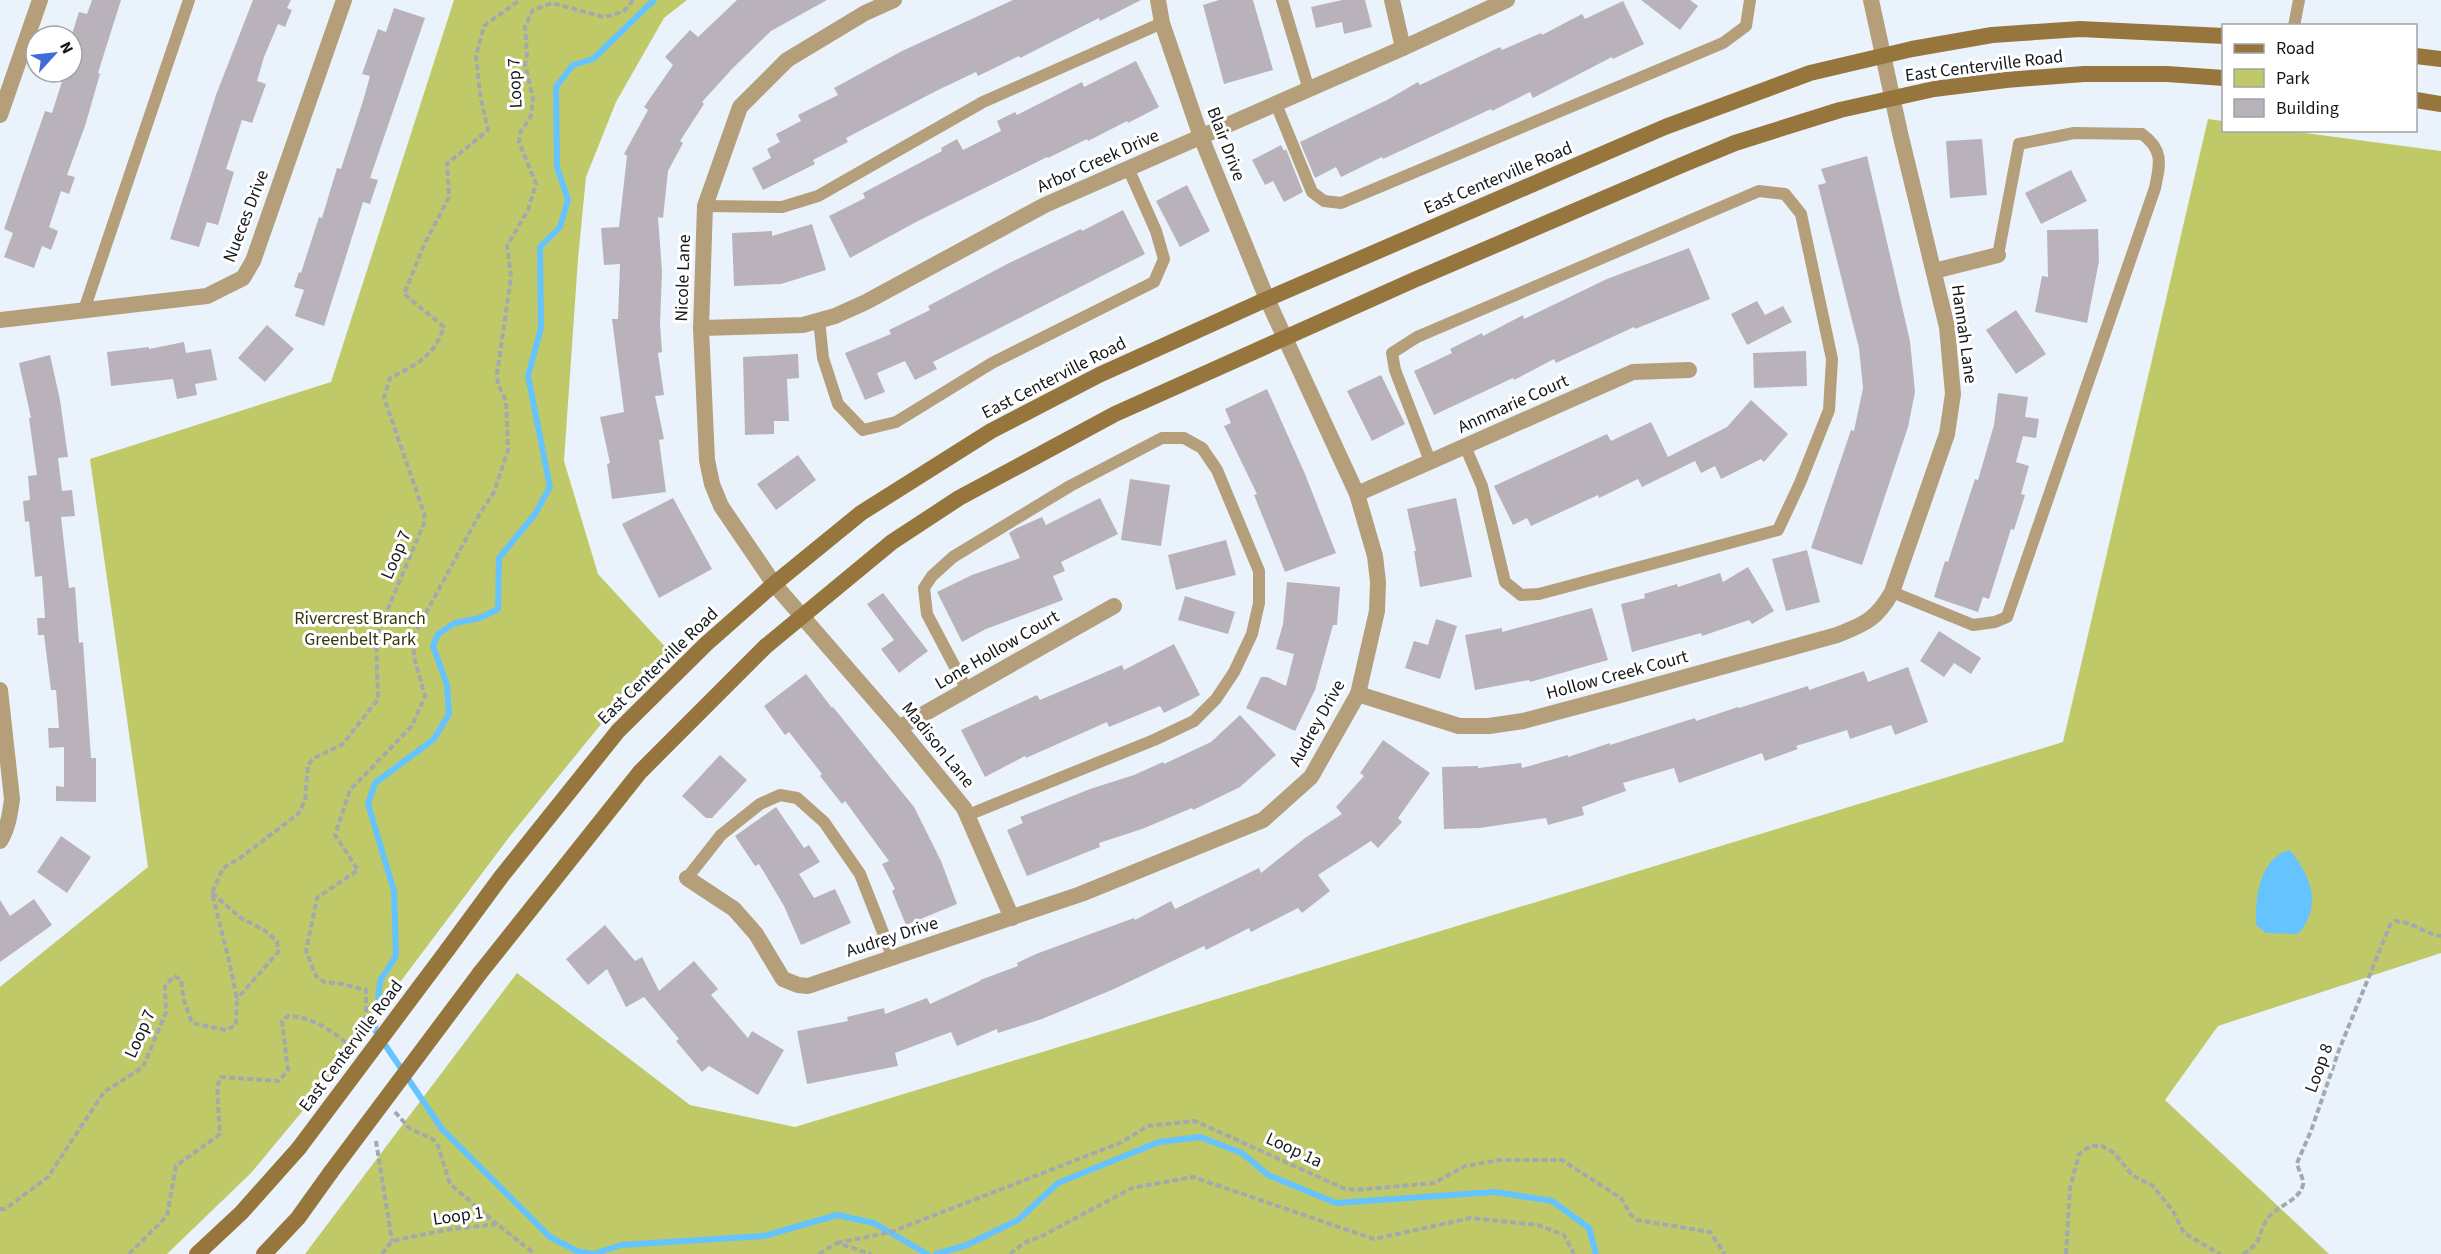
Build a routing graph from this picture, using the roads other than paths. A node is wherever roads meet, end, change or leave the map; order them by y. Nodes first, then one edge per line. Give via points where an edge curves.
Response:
1 (40, 0) edge
2 (189, 0) edge
3 (344, 0) edge
4 (894, 0) edge
5 (1158, 0) edge
6 (1282, 0) edge
7 (1392, 0) edge
8 (1507, 0) edge
9 (1750, 0) edge
10 (1871, 0) edge
11 (2299, 0) edge
12 (1162, 23) junction
13 (2294, 24) edge
14 (2222, 36) edge
15 (1404, 48) junction
16 (1883, 55) junction
17 (2417, 56) edge
18 (2441, 59) edge
19 (2222, 78) edge
20 (1309, 90) junction
21 (1892, 98) junction
22 (2417, 100) edge
23 (1276, 104) junction
24 (2441, 104) edge
25 (0, 114) edge
26 (1201, 137) junction
27 (1128, 168) junction
28 (705, 207) junction
29 (1998, 255) joint
30 (1934, 271) junction
31 (1267, 299) junction
32 (84, 310) junction
33 (0, 320) edge
34 (819, 320) junction
35 (701, 328) junction
36 (1284, 338) junction
37 (1689, 370) dead end
38 (1465, 446) junction
39 (1430, 461) junction
40 (1357, 494) junction
41 (774, 585) junction
42 (1892, 592) junction
43 (1114, 606) dead end
44 (1881, 611) joint
45 (801, 618) junction
46 (0, 690) edge
47 (968, 690) junction
48 (1358, 694) junction
49 (899, 728) junction
50 (968, 815) junction
51 (0, 841) edge
52 (687, 878) joint
53 (1012, 918) junction
54 (893, 958) junction
55 (197, 1254) edge
56 (264, 1254) edge

1 - 25 street
2 - 32 lane
3 - 32 street, Nueces Drive via 253,261 243,278 207,296
4 - 28 street, Nicole Lane via 787,60 740,107
5 - 12 street, Blair Drive
6 - 20 lane
7 - 15 street
8 - 15 street, Arbor Creek Drive
9 - 23 lane via 1746,26 1723,43 1341,203 1324,201 1312,192
10 - 16 street, Hannah Lane
11 - 13 lane
12 - 26 street, Blair Drive
12 - 28 lane via 983,102 818,196 782,207
14 - 16 main road, East Centerville Road via 2080,29 1992,35
15 - 20 street, Arbor Creek Drive
16 - 21 street, Hannah Lane
16 - 31 main road, East Centerville Road via 1810,73 1715,107
17 - 18 main road
19 - 21 main road, East Centerville Road via 2084,74 1934,88
20 - 23 street, Arbor Creek Drive
21 - 30 street, Hannah Lane
21 - 36 main road, East Centerville Road via 1735,142
22 - 24 main road
23 - 26 street, Arbor Creek Drive
26 - 27 street, Arbor Creek Drive
26 - 31 street, Blair Drive
27 - 34 street, Arbor Creek Drive via 1045,205 866,302
27 - 34 lane via 1164,259 1154,282 992,363 896,422 863,430 838,404 823,358
28 - 35 street, Nicole Lane
29 - 30 street
29 - 42 lane via 2019,144 2074,133 2142,134 2151,141 2161,161 2156,188 2007,617 1973,624
30 - 42 street, Hannah Lane via 1951,356 1953,394 1947,434
31 - 36 street, Audrey Drive
31 - 41 main road, East Centerville Road via 1099,375 991,431 861,513
32 - 33 street, Nueces Drive
34 - 35 street, Arbor Creek Drive via 803,325
35 - 41 street, Nicole Lane via 707,460 712,484 721,506
36 - 40 street, Audrey Drive
36 - 45 main road, East Centerville Road via 1115,414 959,498 892,542
37 - 38 street, Annmarie Court via 1633,372
38 - 39 street, Annmarie Court
38 - 39 lane via 1482,486 1505,582 1521,595 1539,594 1778,530 1829,410 1832,359 1801,214 1785,194 1759,191 1417,337 1392,353
39 - 40 street, Annmarie Court
40 - 48 street, Audrey Drive via 1370,534 1378,582 1377,611
41 - 45 street, Nicole Lane
41 - 55 main road, East Centerville Road, bridge via 706,644 618,731 501,877 299,1148
42 - 44 street, Hannah Lane
43 - 47 street, Lone Hollow Court
44 - 48 street, Hollow Creek Court via 1837,635 1523,721 1459,726
45 - 49 street, Madison Lane
45 - 56 main road, East Centerville Road, bridge via 765,646 640,772 480,973 298,1218
46 - 51 street via 12,799
47 - 49 street, Lone Hollow Court
47 - 50 lane via 927,614 924,588 932,576 953,557 1070,486 1162,438 1184,438 1202,448 1217,470 1259,571 1252,634 1234,672 1194,722
48 - 53 street, Audrey Drive via 1311,777 1263,820
49 - 50 street, Madison Lane
50 - 53 street, Madison Lane
52 - 54 street, Audrey Drive via 734,909 756,934 783,979 798,986
52 - 54 lane via 721,835 760,804 780,795 797,798 824,822 860,874
53 - 54 street, Audrey Drive

